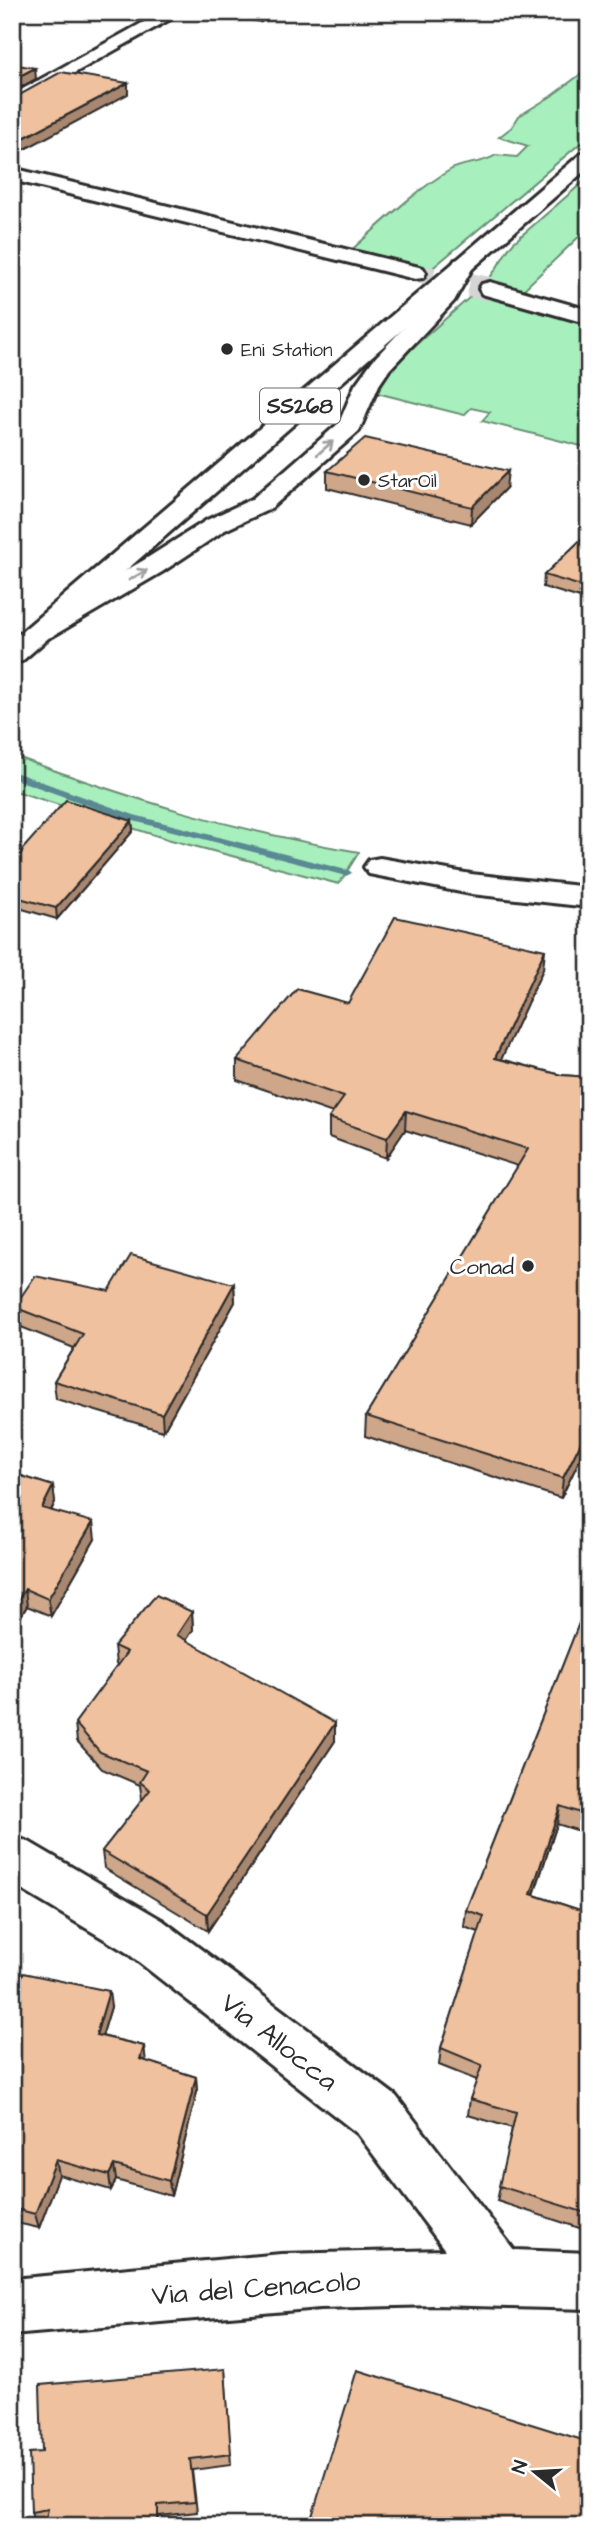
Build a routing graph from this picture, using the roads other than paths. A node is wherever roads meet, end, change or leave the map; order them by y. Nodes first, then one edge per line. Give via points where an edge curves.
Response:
1 (175, 12) edge
2 (12, 103) edge
3 (589, 157) edge
4 (12, 174) edge
5 (463, 265) junction
6 (415, 273) tunnel mouth
7 (490, 289) tunnel mouth
8 (589, 317) edge
9 (36, 634) junction
10 (12, 655) edge
11 (380, 866) dead end
12 (589, 897) edge
13 (12, 1858) edge
14 (500, 2277) junction
15 (589, 2281) edge
16 (12, 2307) edge

1 - 2 main road
3 - 5 main road, SS268
4 - 6 main road
5 - 9 main road, SS268
9 -> 5 main road via 216,525 261,504 350,426 381,365 446,296
7 - 8 main road
9 - 10 main road, SS268
11 - 12 main road via 471,884
13 - 14 main road, Via Allocca via 144,1936 377,2115
14 - 15 main road, Via del Cenacolo
14 - 16 main road, Via del Cenacolo via 280,2282

